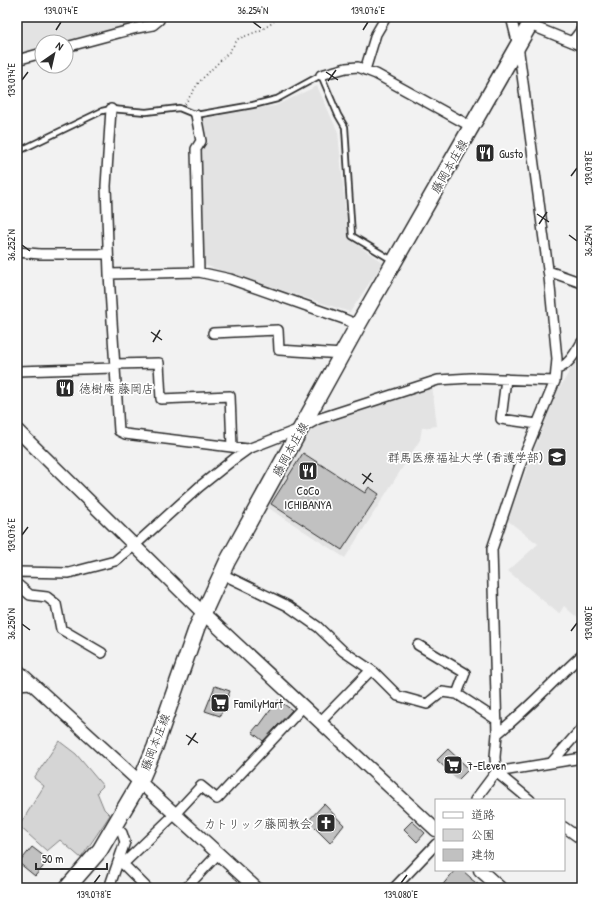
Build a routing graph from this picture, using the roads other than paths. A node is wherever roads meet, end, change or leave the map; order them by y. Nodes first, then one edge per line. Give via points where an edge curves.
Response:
1 (160, 17) edge
2 (386, 17) edge
3 (509, 18) edge
4 (532, 21) edge
5 (582, 29) edge
6 (572, 42) junction
7 (74, 45) edge
8 (518, 46) junction
9 (582, 46) edge
10 (34, 55) edge
11 (17, 60) edge
12 (365, 70) junction
13 (321, 75) junction
14 (111, 109) junction
15 (196, 115) junction
16 (472, 127) junction
17 (17, 152) edge
18 (17, 252) edge
19 (108, 254) junction
20 (395, 262) junction
21 (548, 271) junction
22 (199, 272) junction
23 (109, 274) junction
24 (582, 283) edge
25 (358, 325) junction
26 (213, 332) dead end
27 (582, 342) edge
28 (343, 354) junction
29 (114, 366) junction
30 (556, 369) junction
31 (17, 371) edge
32 (506, 379) junction
33 (555, 381) junction
34 (538, 424) junction
35 (302, 428) junction
36 (17, 430) edge
37 (232, 448) junction
38 (248, 449) junction
39 (135, 546) junction
40 (17, 572) edge
41 (222, 574) junction
42 (17, 584) edge
43 (203, 613) junction
44 (418, 645) dead end
45 (102, 653) dead end
46 (582, 655) edge
47 (17, 670) edge
48 (371, 670) junction
49 (31, 684) junction
50 (17, 685) edge
51 (457, 694) junction
52 (304, 706) junction
53 (497, 720) junction
54 (320, 722) junction
55 (582, 728) edge
56 (498, 734) junction
57 (582, 758) edge
58 (552, 762) junction
59 (496, 772) junction
60 (140, 782) junction
61 (476, 799) edge
62 (529, 799) edge
63 (175, 814) junction
64 (115, 826) junction
65 (565, 828) edge
66 (435, 829) edge
67 (582, 840) edge
68 (435, 845) edge
69 (218, 854) junction
70 (120, 864) junction
71 (481, 871) edge
72 (250, 886) edge
73 (66, 888) edge
74 (109, 888) edge
75 (147, 888) edge
76 (186, 888) edge
77 (394, 888) edge
78 (500, 888) edge

1 - 7 street via 153,25
2 - 12 street via 376,34
3 - 8 street
4 - 6 street
4 - 8 main road, 藤岡本庄線
5 - 6 street
6 - 9 street
8 - 16 main road, 藤岡本庄線
8 - 21 street
10 - 11 street
12 - 13 street via 358,67 346,68
12 - 16 street
13 - 15 lane via 277,99
13 - 20 lane via 345,128 352,236
14 - 15 lane via 146,112 181,108
14 - 17 lane
14 - 19 street via 106,186
15 - 22 street via 201,142 196,149
16 - 20 main road, 藤岡本庄線
18 - 19 street
19 - 23 street
20 - 25 main road, 藤岡本庄線
21 - 24 street
21 - 30 street
22 - 23 street
22 - 25 street via 230,280
23 - 29 street
25 - 28 main road, 藤岡本庄線
26 - 28 street via 278,330 279,350
27 - 30 street via 572,358 563,367
28 - 35 main road, 藤岡本庄線
29 - 31 street
29 - 37 street via 119,430 125,434
29 - 37 street via 159,363 161,399 230,396
30 - 33 street
32 - 33 street
32 - 34 street via 501,419
32 - 35 street via 438,380 318,419
33 - 34 street
34 - 53 street via 519,468 492,550
35 - 38 street
35 - 41 main road, 藤岡本庄線
36 - 39 street
37 - 38 street
38 - 39 street via 199,487
39 - 40 street via 115,561 69,572
39 - 43 street
41 - 43 main road, 藤岡本庄線
41 - 48 street via 288,606 318,627 343,652
42 - 45 street via 30,595 47,597 56,604 61,629
43 - 52 street
43 - 60 main road, 藤岡本庄線
44 - 51 street via 465,673
46 - 56 street
47 - 49 street
48 - 51 street via 398,696 427,704 442,692
48 - 54 street
49 - 50 street
49 - 60 street
51 - 53 street
52 - 54 street
52 - 63 street via 216,799 201,786
53 - 56 street
54 - 66 street
55 - 58 street
56 - 59 street
57 - 58 street
58 - 59 street
59 - 61 street
59 - 62 street
60 - 63 street
60 - 64 main road, 藤岡本庄線
63 - 69 street
63 - 70 street
64 - 70 street via 122,832 125,842
64 - 73 main road, 藤岡本庄線 via 100,850
65 - 67 street
68 - 77 street
69 - 72 street
69 - 76 street
70 - 74 street
70 - 75 street
71 - 78 street

